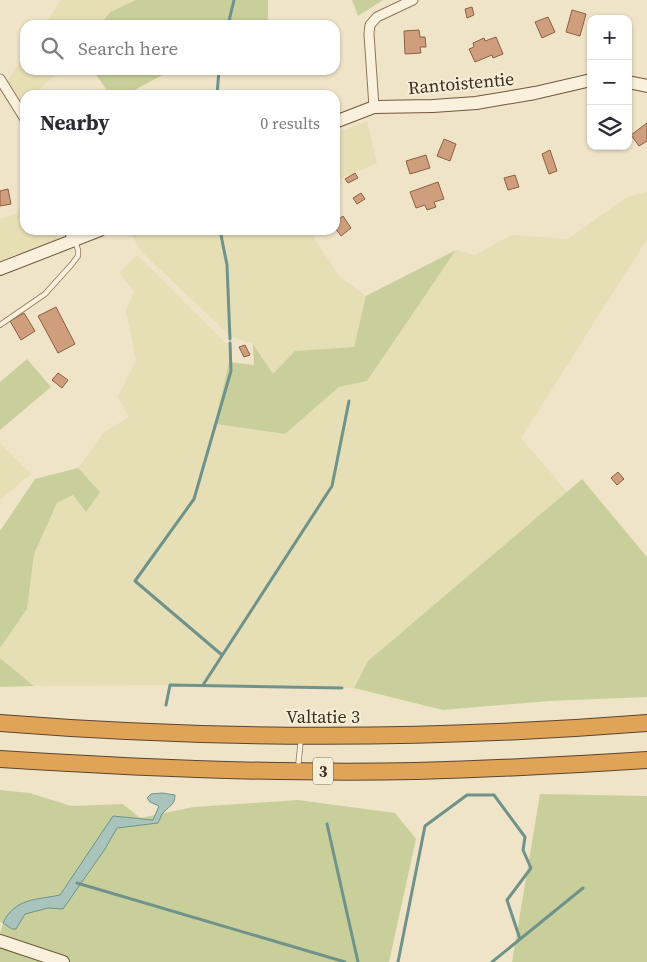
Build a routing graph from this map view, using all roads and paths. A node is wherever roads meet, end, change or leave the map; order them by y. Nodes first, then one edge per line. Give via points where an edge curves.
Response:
1 (413, 0) edge
2 (0, 79) edge
3 (587, 81) edge
4 (632, 83) edge
5 (647, 86) edge
6 (374, 107) junction
7 (20, 111) edge
8 (340, 120) edge
9 (72, 236) edge
10 (0, 269) edge
11 (0, 325) edge
12 (0, 723) edge
13 (647, 724) edge
14 (301, 737) junction
15 (0, 759) edge
16 (647, 760) edge
17 (298, 771) junction
18 (0, 940) edge
19 (63, 962) edge

1 - 6 street via 377,17 370,25
2 - 7 street
3 - 6 street, Rantoistentie via 476,103
4 - 5 street
6 - 8 street, Rantoistentie
9 - 10 street
9 - 11 lane via 78,256 67,270 45,294
12 - 14 highway, Valtatie 3 / 3 via 144,733
13 - 14 highway, Valtatie 3 / 3 via 546,731
14 - 17 lane
15 - 17 highway, 3
16 - 17 highway, 3 via 417,771
18 - 19 street

